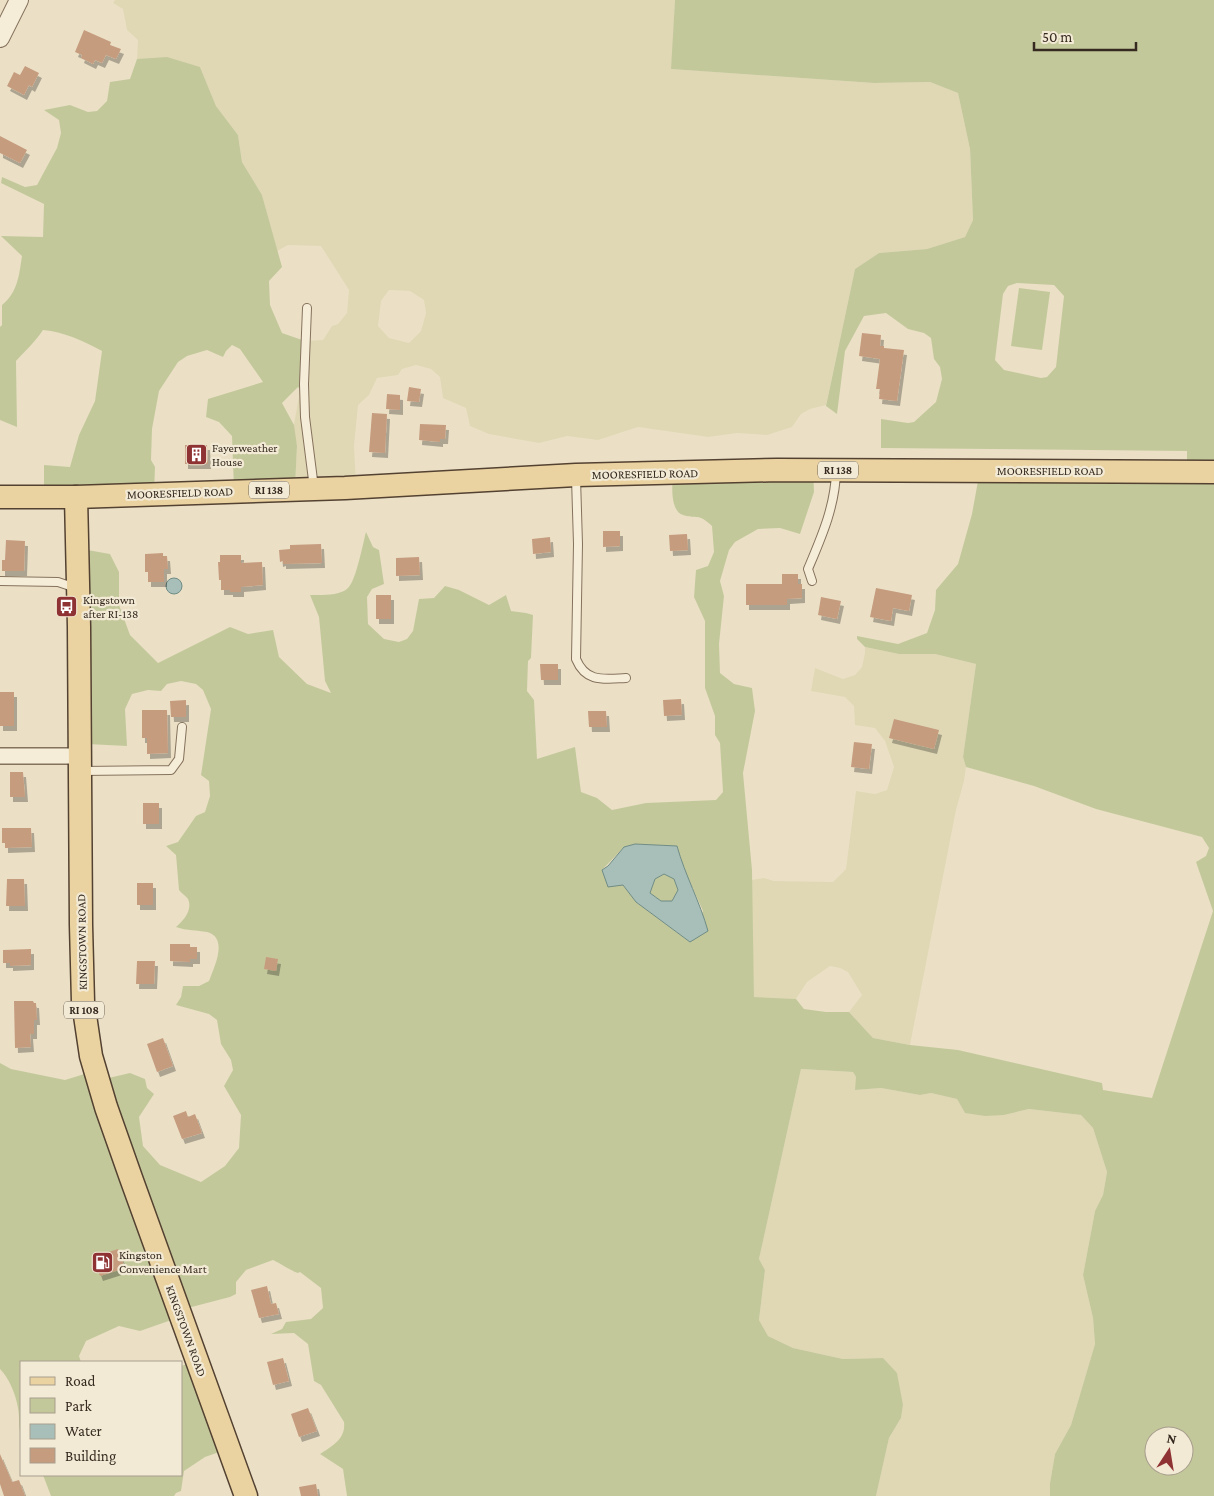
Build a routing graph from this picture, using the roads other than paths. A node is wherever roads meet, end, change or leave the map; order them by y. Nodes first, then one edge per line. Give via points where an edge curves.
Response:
1 (19, 0) edge
2 (0, 38) edge
3 (307, 308) dead end
4 (837, 470) junction
5 (1214, 472) edge
6 (576, 475) junction
7 (314, 488) junction
8 (0, 497) edge
9 (76, 497) junction
10 (0, 581) edge
11 (812, 581) dead end
12 (78, 588) junction
13 (626, 678) dead end
14 (182, 727) dead end
15 (0, 756) edge
16 (80, 764) junction
17 (246, 1496) edge

1 - 2 street
3 - 7 lane via 305,417
4 - 5 main road, MOORESFIELD ROAD / RI 138
4 - 6 main road, MOORESFIELD ROAD / RI 138
4 - 11 lane via 835,493 808,569
6 - 7 main road, MOORESFIELD ROAD / RI 138
6 - 13 lane via 576,659 580,670 587,675 599,679
7 - 9 main road, MOORESFIELD ROAD / RI 138
8 - 9 main road, RI 138
9 - 12 main road, KINGSTOWN ROAD / RI 108
10 - 12 lane via 58,582
12 - 16 main road, KINGSTOWN ROAD / RI 108
14 - 16 lane via 179,759 171,770
15 - 16 street
16 - 17 main road, KINGSTOWN ROAD / RI 108 via 83,1002 92,1056 106,1107

